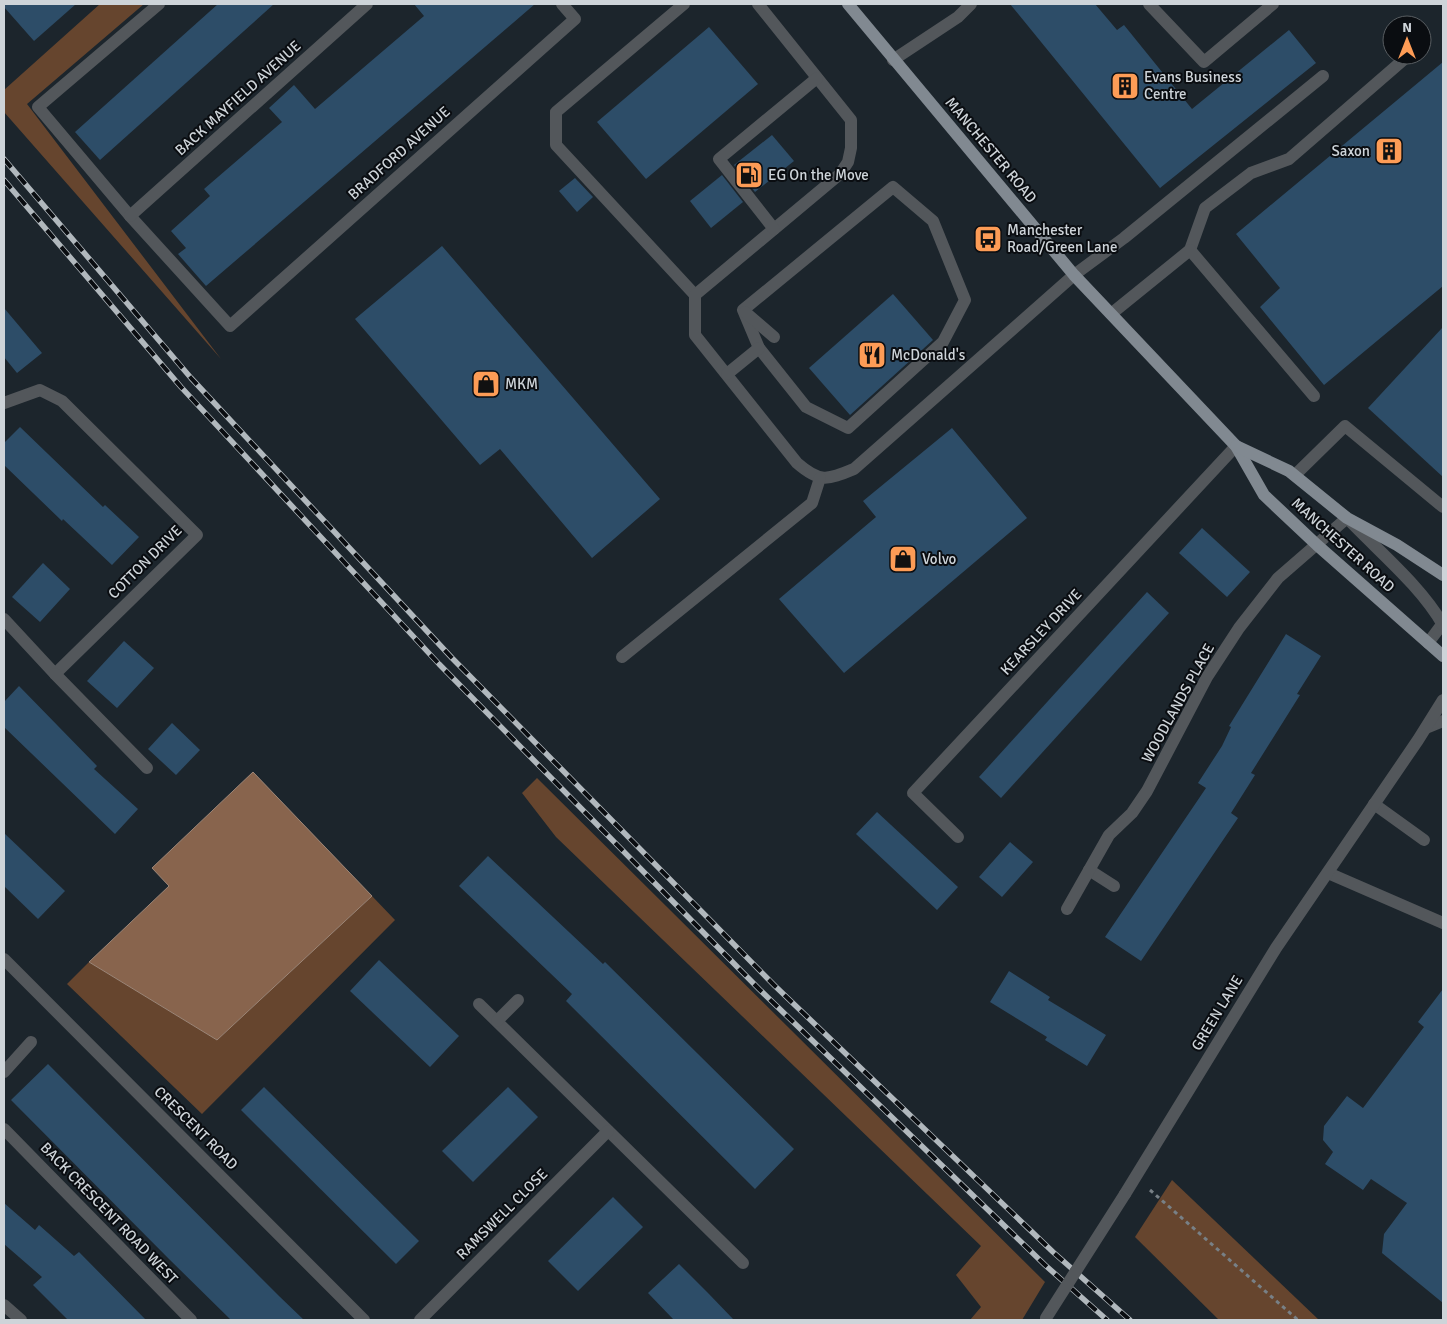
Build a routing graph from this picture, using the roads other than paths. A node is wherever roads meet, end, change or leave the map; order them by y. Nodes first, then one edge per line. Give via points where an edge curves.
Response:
1 (159, 4) edge
2 (367, 4) edge
3 (562, 4) edge
4 (684, 4) edge
5 (758, 4) edge
6 (848, 4) edge
7 (972, 4) edge
8 (1149, 4) edge
9 (1273, 4) edge
10 (893, 60) junction
11 (1397, 65) edge
12 (1323, 76) dead end
13 (817, 78) junction
14 (130, 216) junction
15 (774, 229) junction
16 (1190, 250) junction
17 (1074, 275) junction
18 (695, 295) junction
19 (743, 310) junction
20 (1111, 314) junction
21 (774, 337) dead end
22 (759, 348) junction
23 (727, 374) junction
24 (1314, 396) dead end
25 (4, 403) edge
26 (1236, 446) junction
27 (1295, 475) junction
28 (820, 478) junction
29 (1443, 507) edge
30 (1347, 518) junction
31 (1317, 545) junction
32 (1443, 575) edge
33 (4, 619) edge
34 (1443, 624) edge
35 (1428, 643) junction
36 (622, 656) dead end
37 (1443, 656) edge
38 (55, 674) junction
39 (1443, 700) edge
40 (1443, 722) edge
41 (1426, 728) junction
42 (147, 768) dead end
43 (1374, 804) junction
44 (958, 837) dead end
45 (1424, 840) dead end
46 (1089, 870) junction
47 (1328, 873) junction
48 (1114, 886) dead end
49 (1067, 909) dead end
50 (1443, 923) edge
51 (4, 959) edge
52 (518, 1000) dead end
53 (479, 1004) dead end
54 (497, 1021) junction
55 (31, 1042) dead end
56 (4, 1072) edge
57 (4, 1129) edge
58 (608, 1131) junction
59 (742, 1263) dead end
60 (4, 1304) edge
61 (1045, 1319) edge
62 (21, 1320) edge
63 (191, 1320) edge
64 (364, 1320) edge
65 (420, 1320) edge

1 - 14 street via 38,107
2 - 14 street, BACK MAYFIELD AVENUE
3 - 14 street, BRADFORD AVENUE via 576,19 230,326
4 - 18 street via 556,112 556,145
5 - 13 street
6 - 10 main road, MANCHESTER ROAD
7 - 10 street via 958,17
8 - 9 street via 1204,62
10 - 17 main road, MANCHESTER ROAD
11 - 16 street via 1288,159 1251,173 1205,208
12 - 17 street
13 - 15 street via 851,120 853,135 848,162 840,174
13 - 15 street via 719,159
15 - 18 street
16 - 20 street
16 - 24 street
17 - 20 main road, MANCHESTER ROAD
17 - 28 street via 854,469 832,478
18 - 23 street via 695,335
19 - 21 street
19 - 22 street
19 - 22 street via 893,187 933,221 965,300 943,342 848,428 806,407
20 - 26 main road, MANCHESTER ROAD
22 - 23 street
23 - 28 street via 797,463
25 - 38 street, COTTON DRIVE via 40,390 62,401 196,535
26 - 27 main road, MANCHESTER ROAD
26 - 31 main road, MANCHESTER ROAD via 1264,495
26 - 44 street, KEARSLEY DRIVE via 913,793
27 - 29 street via 1345,426
27 - 30 main road, MANCHESTER ROAD
28 - 36 street via 812,503
30 - 31 street, WOODLANDS PLACE
30 - 32 main road, MANCHESTER ROAD
30 - 34 street via 1402,572
31 - 35 main road, MANCHESTER ROAD
31 - 46 street, WOODLANDS PLACE via 1278,578 1239,628 1207,677 1147,791 1132,813 1109,835
33 - 38 street
34 - 35 street
35 - 37 main road, MANCHESTER ROAD
38 - 42 street
39 - 41 street, GREEN LANE
40 - 41 street
41 - 43 street, GREEN LANE
43 - 45 street
43 - 47 street, GREEN LANE
46 - 48 street
46 - 49 street, WOODLANDS PLACE
47 - 50 street
47 - 61 street, GREEN LANE, bridge via 1276,948
51 - 64 street, CRESCENT ROAD
52 - 54 street
53 - 54 street
54 - 58 street
55 - 56 street
57 - 63 street, BACK CRESCENT ROAD WEST
58 - 59 street
58 - 65 street, RAMSWELL CLOSE
60 - 62 street

